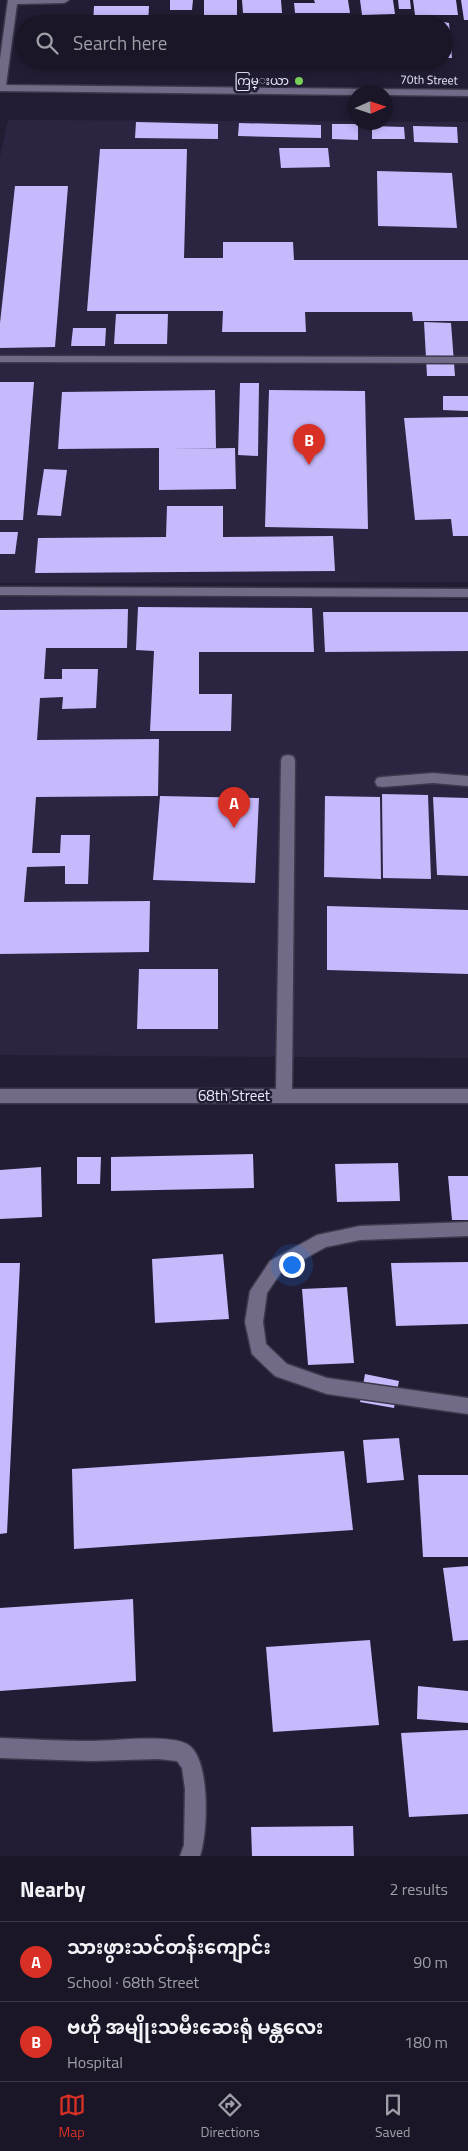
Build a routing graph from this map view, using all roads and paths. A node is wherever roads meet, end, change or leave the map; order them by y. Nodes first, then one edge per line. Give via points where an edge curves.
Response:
1 (64, 0) edge
2 (13, 1) edge
3 (0, 88) edge
4 (468, 92) edge
5 (0, 359) edge
6 (468, 360) edge
7 (0, 591) edge
8 (468, 593) edge
9 (288, 760) dead end
10 (468, 781) edge
11 (382, 782) dead end
12 (0, 1096) edge
13 (284, 1096) junction
14 (468, 1096) edge
15 (468, 1229) edge
16 (468, 1406) edge
17 (0, 1748) edge
18 (190, 1856) edge

1 - 2 street
2 - 3 street
3 - 4 street, 70th Street
5 - 6 street
7 - 8 street
9 - 13 street
10 - 11 street via 433,778
12 - 13 street, 68th Street
13 - 14 street, 68th Street
15 - 16 street via 360,1232 323,1240 276,1266 259,1291 254,1322 258,1348 281,1370 327,1386
17 - 18 street via 182,1752 192,1764 195,1789 194,1845

